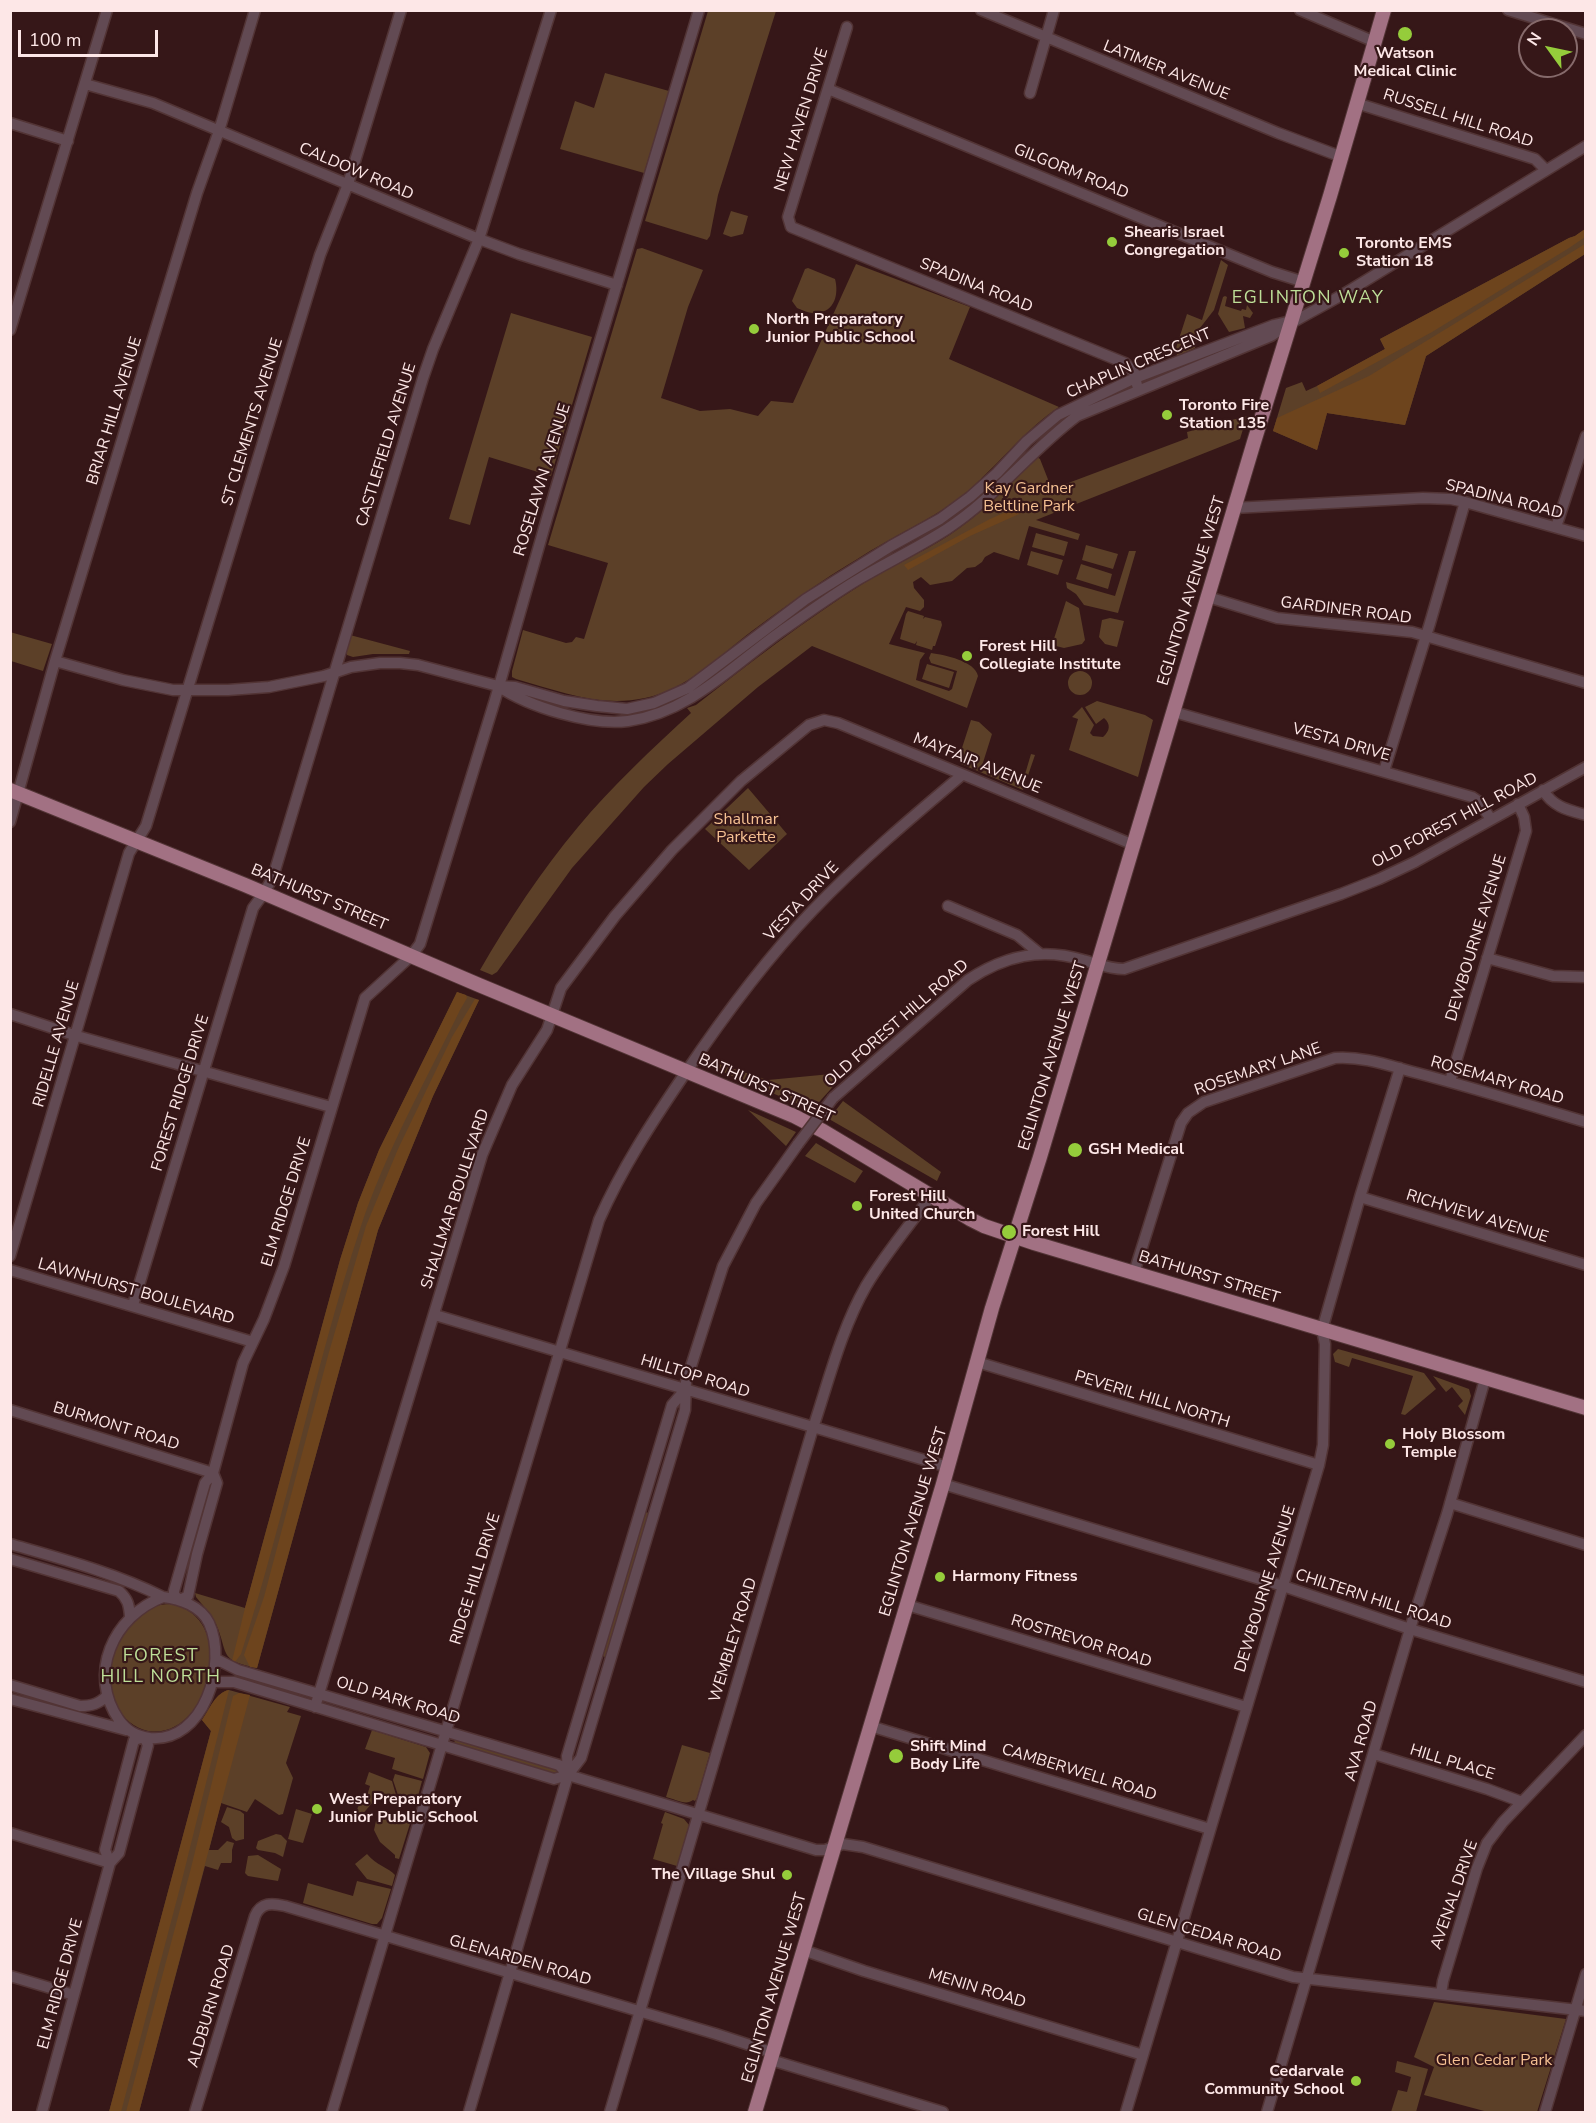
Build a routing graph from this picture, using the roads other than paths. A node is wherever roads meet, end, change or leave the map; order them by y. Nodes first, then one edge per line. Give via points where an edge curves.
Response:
1 (107, 10) edge
2 (255, 10) edge
3 (401, 10) edge
4 (551, 10) edge
5 (699, 10) edge
6 (981, 10) edge
7 (1054, 10) edge
8 (1300, 10) edge
9 (1384, 10) edge
10 (1508, 10) edge
11 (847, 27) dead end
12 (1586, 34) edge
13 (1046, 38) junction
14 (1375, 42) junction
15 (85, 84) junction
16 (828, 89) junction
17 (1030, 93) dead end
18 (1356, 102) junction
19 (10, 123) edge
20 (219, 131) junction
21 (68, 141) junction
22 (1586, 146) edge
23 (1342, 157) junction
24 (1546, 170) junction
25 (348, 184) junction
26 (788, 222) joint
27 (479, 239) junction
28 (1304, 282) junction
29 (616, 285) junction
30 (1291, 321) junction
31 (10, 330) edge
32 (1135, 378) junction
33 (1138, 391) junction
34 (1586, 436) edge
35 (1465, 502) junction
36 (1234, 508) junction
37 (1556, 528) junction
38 (1586, 536) edge
39 (1208, 597) junction
40 (806, 599) junction
41 (812, 610) junction
42 (1425, 638) junction
43 (55, 661) junction
44 (333, 673) junction
45 (1586, 683) edge
46 (498, 686) junction
47 (188, 690) junction
48 (1174, 712) junction
49 (809, 725) joint
50 (1586, 767) edge
51 (1384, 771) junction
52 (962, 775) junction
53 (1543, 790) junction
54 (14, 792) edge
55 (1518, 804) junction
56 (1586, 816) edge
57 (1491, 819) junction
58 (10, 822) edge
59 (136, 842) junction
60 (1134, 845) junction
61 (264, 893) junction
62 (948, 906) dead end
63 (1039, 953) junction
64 (411, 956) junction
65 (1487, 958) junction
66 (1097, 964) junction
67 (1586, 977) edge
68 (10, 1014) edge
69 (552, 1014) junction
70 (77, 1036) junction
71 (1400, 1068) junction
72 (686, 1071) junction
73 (203, 1072) junction
74 (1450, 1081) junction
75 (331, 1107) junction
76 (1586, 1122) edge
77 (932, 1196) junction
78 (1360, 1197) junction
79 (1015, 1237) junction
80 (10, 1256) edge
81 (1586, 1265) edge
82 (10, 1270) edge
83 (1134, 1273) junction
84 (133, 1305) junction
85 (435, 1315) junction
86 (1322, 1330) junction
87 (253, 1342) junction
88 (560, 1352) junction
89 (977, 1362) junction
90 (1485, 1378) junction
91 (685, 1390) junction
92 (1586, 1408) edge
93 (10, 1410) edge
94 (813, 1428) junction
95 (1319, 1466) junction
96 (948, 1467) junction
97 (213, 1473) junction
98 (943, 1484) junction
99 (1450, 1503) junction
100 (643, 1505) junction
101 (655, 1509) junction
102 (10, 1544) edge
103 (1586, 1545) edge
104 (185, 1551) junction
105 (197, 1554) junction
106 (10, 1559) edge
107 (79, 1564) junction
108 (75, 1578) junction
109 (1283, 1586) junction
110 (163, 1597) junction
111 (180, 1600) junction
112 (907, 1605) junction
113 (130, 1616) junction
114 (1410, 1629) junction
115 (216, 1659) junction
116 (597, 1660) junction
117 (610, 1663) junction
118 (213, 1682) junction
119 (1586, 1682) edge
120 (11, 1691) edge
121 (320, 1694) junction
122 (107, 1696) junction
123 (315, 1707) junction
124 (1246, 1707) junction
125 (870, 1726) junction
126 (126, 1730) junction
127 (445, 1731) junction
128 (1586, 1735) edge
129 (144, 1737) junction
130 (442, 1744) junction
131 (1374, 1754) junction
132 (126, 1772) junction
133 (568, 1775) junction
134 (140, 1776) junction
135 (1521, 1802) junction
136 (698, 1815) junction
137 (1210, 1829) junction
138 (10, 1833) edge
139 (834, 1847) junction
140 (110, 1863) junction
141 (258, 1908) joint
142 (384, 1936) junction
143 (1178, 1942) junction
144 (803, 1950) junction
145 (511, 1974) junction
146 (1586, 1974) edge
147 (10, 1976) edge
148 (1307, 1980) junction
149 (1441, 1994) junction
150 (74, 1995) junction
151 (1580, 2010) edge
152 (639, 2012) junction
153 (1143, 2055) junction
154 (772, 2056) junction
155 (42, 2112) edge
156 (195, 2112) edge
157 (332, 2112) edge
158 (469, 2112) edge
159 (609, 2112) edge
160 (755, 2112) edge
161 (943, 2112) edge
162 (1126, 2112) edge
163 (1268, 2112) edge
164 (1545, 2112) edge

1 - 15 street
2 - 20 street, BRIAR HILL AVENUE
3 - 25 street, ST CLEMENTS AVENUE
4 - 27 street, CASTLEFIELD AVENUE
5 - 29 street, ROSELAWN AVENUE
6 - 13 street, LATIMER AVENUE
7 - 13 street
8 - 14 street
9 - 14 main road, EGLINTON AVENUE WEST
10 - 12 street
11 - 16 street, NEW HAVEN DRIVE
13 - 17 street
13 - 23 street, LATIMER AVENUE
14 - 18 main road, EGLINTON AVENUE WEST
15 - 20 street, CALDOW ROAD via 153,103
15 - 21 street
16 - 26 street, NEW HAVEN DRIVE
16 - 28 street, GILGORM ROAD
18 - 23 main road, EGLINTON AVENUE WEST
18 - 24 street, RUSSELL HILL ROAD via 1535,159
19 - 21 street
20 - 25 street, CALDOW ROAD
20 - 43 street, BRIAR HILL AVENUE
21 - 31 street
22 - 24 street, CHAPLIN CRESCENT
23 - 28 main road, EGLINTON AVENUE WEST
24 - 30 street, CHAPLIN CRESCENT via 1310,314
25 - 27 street, CALDOW ROAD
25 - 47 street, ST CLEMENTS AVENUE via 320,255
26 - 32 street, SPADINA ROAD via 795,229 1125,363
27 - 29 street, CALDOW ROAD
27 - 44 street, CASTLEFIELD AVENUE via 423,378
28 - 30 main road, EGLINTON AVENUE WEST
29 - 46 street, ROSELAWN AVENUE
30 - 32 street, CHAPLIN CRESCENT
30 - 33 street, CHAPLIN CRESCENT via 1270,336
30 - 36 main road, EGLINTON AVENUE WEST
32 - 33 street
32 - 40 street, CHAPLIN CRESCENT via 1058,415 970,498
33 - 41 street, CHAPLIN CRESCENT via 1077,416 947,529 856,580
34 - 37 street
35 - 36 street, SPADINA ROAD via 1423,498
35 - 37 street, SPADINA ROAD
35 - 42 street
36 - 39 main road, EGLINTON AVENUE WEST
37 - 38 street, SPADINA ROAD
39 - 42 street, GARDINER ROAD via 1277,618 1412,632
39 - 48 main road, EGLINTON AVENUE WEST
40 - 41 street
40 - 46 street, CHAPLIN CRESCENT via 688,688 654,703 627,709 597,706
41 - 46 street, CHAPLIN CRESCENT via 696,696 628,721 596,720 557,711 513,696
42 - 45 street, GARDINER ROAD
42 - 51 street
43 - 47 street, CHAPLIN CRESCENT via 123,680
43 - 54 street, BRIAR HILL AVENUE
44 - 46 street, CHAPLIN CRESCENT via 351,667 400,663
44 - 47 street, CHAPLIN CRESCENT via 249,690
44 - 61 street, CASTLEFIELD AVENUE via 273,877
46 - 64 street, ROSELAWN AVENUE via 420,944
47 - 59 street, ST CLEMENTS AVENUE via 146,826
48 - 51 street, VESTA DRIVE
48 - 60 main road, EGLINTON AVENUE WEST
49 - 52 street, MAYFAIR AVENUE via 832,721
49 - 69 street, SHALLMAR BOULEVARD via 741,781 652,872 561,988
50 - 53 street, OLD FOREST HILL ROAD
51 - 57 street, VESTA DRIVE via 1472,797
52 - 60 street, MAYFAIR AVENUE
52 - 72 street, VESTA DRIVE via 875,849 811,911 735,1002
53 - 55 street, OLD FOREST HILL ROAD
53 - 56 street via 1560,808
54 - 58 street, BRIAR HILL AVENUE
54 - 59 main road, BATHURST STREET
55 - 57 street, OLD FOREST HILL ROAD
55 - 65 street, DEWBOURNE AVENUE via 1526,831
57 - 66 street, OLD FOREST HILL ROAD via 1415,862 1341,894 1124,969
59 - 61 main road, BATHURST STREET
59 - 70 street, RIDELLE AVENUE via 129,853
60 - 66 main road, EGLINTON AVENUE WEST
61 - 64 main road, BATHURST STREET
61 - 73 street, FOREST RIDGE DRIVE via 253,908
62 - 63 street via 1017,935
63 - 66 street, OLD FOREST HILL ROAD
63 - 91 street, OLD FOREST HILL ROAD, bridge via 982,970 833,1098 756,1203 723,1266
64 - 69 main road, BATHURST STREET
64 - 75 street, ELM RIDGE DRIVE via 365,998
65 - 67 street via 1553,976
65 - 74 street, DEWBOURNE AVENUE
66 - 79 main road, EGLINTON AVENUE WEST
68 - 70 street
69 - 72 main road, BATHURST STREET
69 - 85 street, SHALLMAR BOULEVARD via 547,1030 512,1085 492,1128
70 - 73 street
70 - 80 street, RIDELLE AVENUE
71 - 74 street, ROSEMARY ROAD
71 - 78 street, DEWBOURNE AVENUE
71 - 83 street, ROSEMARY LANE via 1372,1060 1335,1058 1193,1108 1181,1123
72 - 77 main road, BATHURST STREET via 794,1116
72 - 88 street, RIDGE HILL DRIVE via 611,1192
73 - 75 street
73 - 84 street, FOREST RIDGE DRIVE
74 - 76 street, ROSEMARY ROAD
75 - 87 street, ELM RIDGE DRIVE via 276,1291
77 - 79 main road, BATHURST STREET via 984,1226
77 - 94 street, WEMBLEY ROAD via 866,1286 844,1332
78 - 81 street, RICHVIEW AVENUE
78 - 86 street, DEWBOURNE AVENUE
79 - 83 main road, BATHURST STREET
79 - 89 main road, EGLINTON AVENUE WEST
82 - 84 street, LAWNHURST BOULEVARD
83 - 86 main road, BATHURST STREET
84 - 87 street, LAWNHURST BOULEVARD
85 - 88 street, HILLTOP ROAD
85 - 121 street, SHALLMAR BOULEVARD
86 - 90 main road, BATHURST STREET
86 - 95 street, DEWBOURNE AVENUE via 1323,1445
87 - 97 street, ELM RIDGE DRIVE via 243,1363
88 - 91 street, HILLTOP ROAD
88 - 127 street, RIDGE HILL DRIVE
89 - 95 street, PEVERIL HILL NORTH
89 - 96 main road, EGLINTON AVENUE WEST
90 - 92 main road, BATHURST STREET
90 - 99 street, AVA ROAD
91 - 94 street, HILLTOP ROAD
91 - 100 street, OLD FOREST HILL ROAD via 672,1405
91 - 101 street, OLD FOREST HILL ROAD via 686,1410
93 - 97 street, BURMONT ROAD
94 - 96 street, HILLTOP ROAD
94 - 136 street, WEMBLEY ROAD
95 - 109 street, DEWBOURNE AVENUE
96 - 98 main road, EGLINTON AVENUE WEST
97 - 104 street, ELM RIDGE DRIVE via 205,1483
97 - 105 street, ELM RIDGE DRIVE via 218,1483
98 - 109 street, CHILTERN HILL ROAD
98 - 112 main road, EGLINTON AVENUE WEST
99 - 103 street
99 - 114 street, AVA ROAD
100 - 101 street
100 - 116 street, OLD FOREST HILL ROAD
101 - 117 street, OLD FOREST HILL ROAD
102 - 107 street
104 - 105 street
104 - 111 street, ELM RIDGE DRIVE via 174,1591
105 - 111 street, ELM RIDGE DRIVE via 188,1596
106 - 108 street
107 - 108 street
107 - 110 street
108 - 113 street via 119,1591 129,1604
109 - 114 street, CHILTERN HILL ROAD
109 - 124 street, DEWBOURNE AVENUE
110 - 111 street
110 - 113 street
111 - 115 street via 194,1607 209,1623
112 - 124 street, ROSTREVOR ROAD
112 - 125 main road, EGLINTON AVENUE WEST
113 - 122 street via 108,1656
114 - 119 street, CHILTERN HILL ROAD
114 - 131 street, AVA ROAD
115 - 118 street
115 - 121 street, OLD PARK ROAD via 238,1670
116 - 117 street
116 - 133 street, OLD FOREST HILL ROAD via 567,1756
117 - 133 street, OLD FOREST HILL ROAD via 581,1758
118 - 123 street, OLD PARK ROAD via 234,1682
118 - 129 street via 198,1715 184,1729 164,1737
120 - 122 street via 80,1706 99,1703
120 - 126 street
121 - 123 street, SHALLMAR BOULEVARD
121 - 127 street, OLD PARK ROAD
122 - 126 street
123 - 130 street, OLD PARK ROAD
124 - 137 street, DEWBOURNE AVENUE
125 - 137 street, CAMBERWELL ROAD
125 - 139 main road, EGLINTON AVENUE WEST
126 - 129 street
127 - 130 street, RIDGE HILL DRIVE
127 - 133 street, OLD PARK ROAD via 559,1765
128 - 135 street, AVENAL DRIVE
129 - 132 street, ELM RIDGE DRIVE via 134,1740
129 - 134 street, ELM RIDGE DRIVE via 148,1745
130 - 133 street, OLD PARK ROAD via 554,1779
130 - 142 street, RIDGE HILL DRIVE
131 - 135 street, HILL PLACE
131 - 148 street, AVA ROAD
132 - 134 street
132 - 140 street, ELM RIDGE DRIVE via 105,1850
133 - 136 street, OLD PARK ROAD
133 - 145 street, OLD FOREST HILL ROAD
134 - 140 street, ELM RIDGE DRIVE via 119,1853
135 - 149 street, AVENAL DRIVE via 1491,1837 1480,1858
136 - 139 street, OLD PARK ROAD via 816,1850
136 - 152 street, WEMBLEY ROAD
137 - 143 street, DEWBOURNE AVENUE
138 - 140 street
139 - 143 street, GLEN CEDAR ROAD via 863,1847
139 - 144 main road, EGLINTON AVENUE WEST
140 - 150 street, ELM RIDGE DRIVE
141 - 142 street, GLENARDEN ROAD via 275,1904
141 - 156 street, ALDBURN ROAD
142 - 145 street, GLENARDEN ROAD
142 - 157 street, RIDGE HILL DRIVE
143 - 148 street, GLEN CEDAR ROAD
143 - 153 street, DEWBOURNE AVENUE
144 - 153 street, MENIN ROAD
144 - 154 main road, EGLINTON AVENUE WEST
145 - 152 street, GLENARDEN ROAD
145 - 158 street, OLD FOREST HILL ROAD
146 - 151 street
147 - 150 street
148 - 149 street, GLEN CEDAR ROAD
148 - 163 street, AVA ROAD
149 - 151 street, GLEN CEDAR ROAD
150 - 155 street, ELM RIDGE DRIVE
151 - 164 street
152 - 154 street, GLENARDEN ROAD via 716,2034
152 - 159 street, WEMBLEY ROAD
153 - 162 street, DEWBOURNE AVENUE
154 - 160 main road, EGLINTON AVENUE WEST
154 - 161 street, GLENARDEN ROAD

